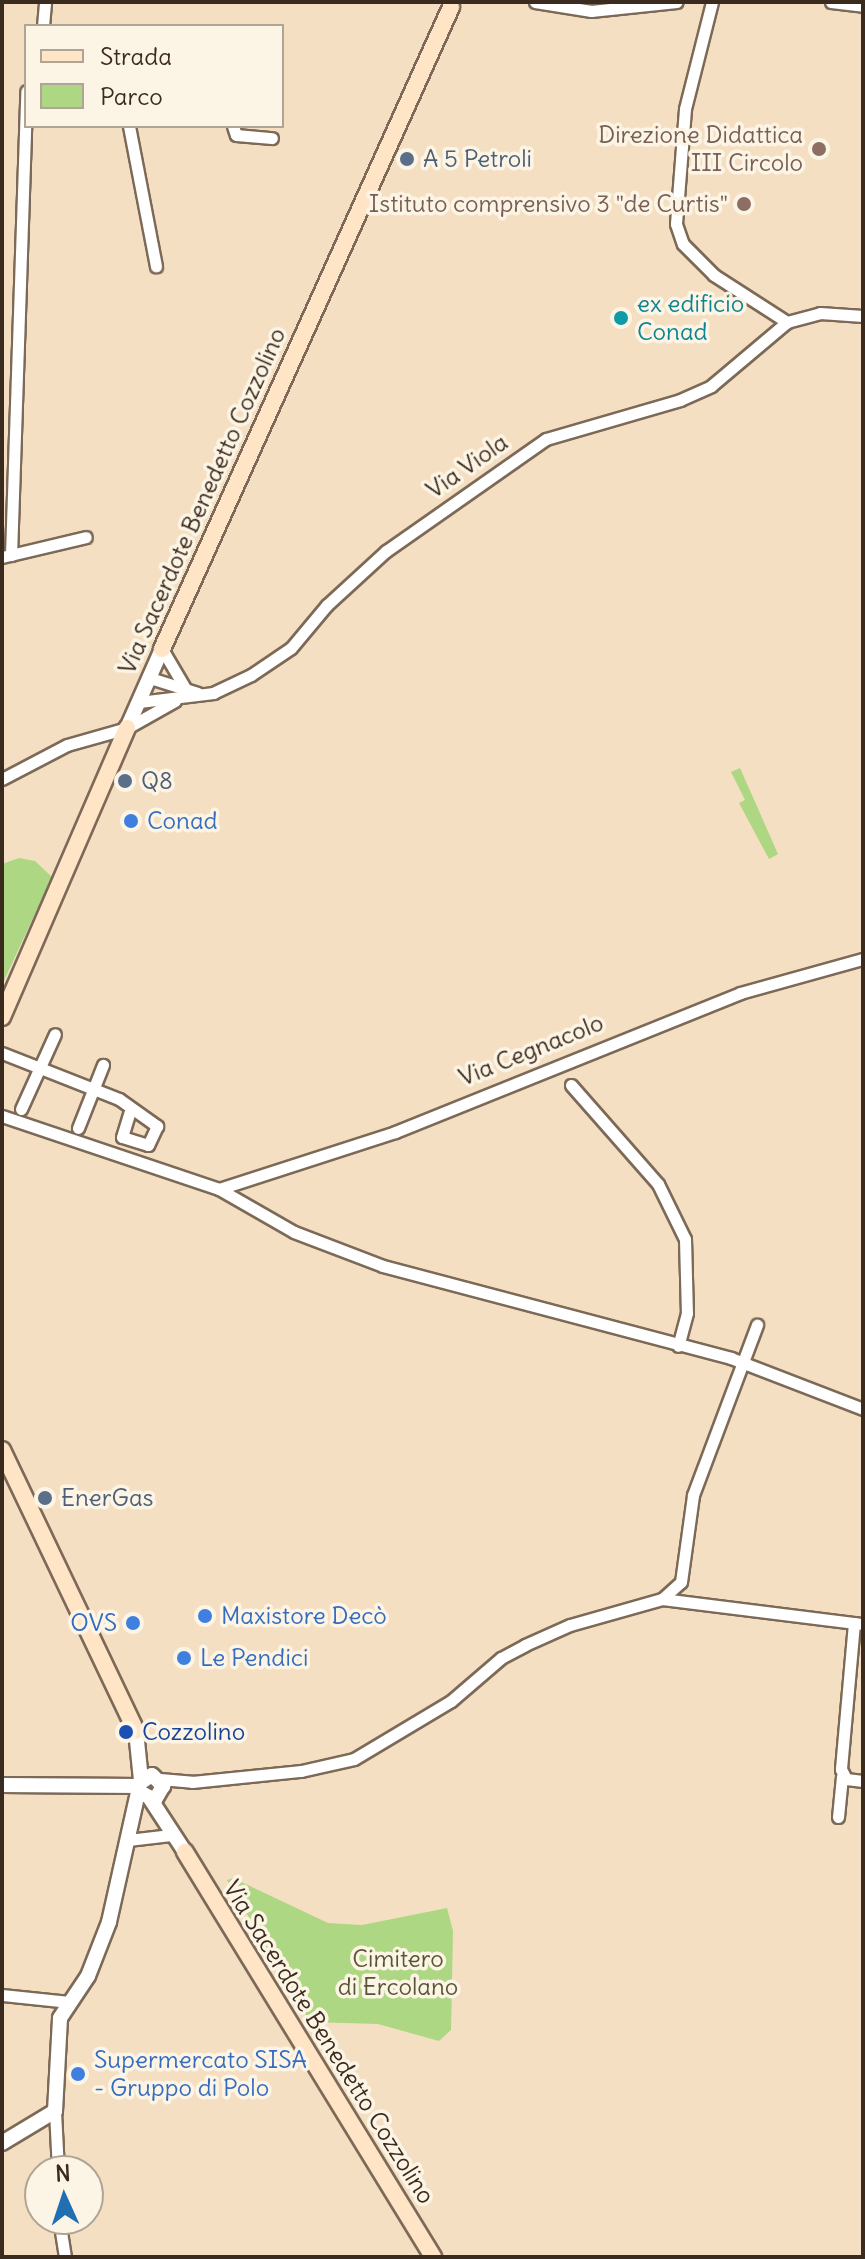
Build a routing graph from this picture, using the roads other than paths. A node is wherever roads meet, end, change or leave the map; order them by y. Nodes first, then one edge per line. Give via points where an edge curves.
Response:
1 (45, 2) edge
2 (535, 2) edge
3 (677, 2) edge
4 (712, 2) edge
5 (831, 2) edge
6 (452, 4) edge
7 (863, 6) edge
8 (43, 24) edge
9 (24, 128) edge
10 (129, 128) edge
11 (234, 128) edge
12 (272, 138) dead end
13 (156, 266) dead end
14 (863, 316) edge
15 (787, 322) junction
16 (86, 537) dead end
17 (6, 556) edge
18 (162, 649) junction
19 (150, 678) junction
20 (184, 693) junction
21 (139, 702) junction
22 (127, 728) junction
23 (2, 779) edge
24 (863, 959) edge
25 (2, 1017) edge
26 (55, 1034) dead end
27 (2, 1053) edge
28 (103, 1065) dead end
29 (38, 1069) junction
30 (571, 1085) dead end
31 (92, 1092) junction
32 (131, 1108) dead end
33 (21, 1109) dead end
34 (2, 1116) edge
35 (78, 1128) dead end
36 (219, 1189) junction
37 (757, 1325) dead end
38 (678, 1346) junction
39 (743, 1364) junction
40 (863, 1409) edge
41 (2, 1450) edge
42 (662, 1599) junction
43 (858, 1624) edge
44 (136, 1731) joint
45 (842, 1776) junction
46 (863, 1781) edge
47 (2, 1785) edge
48 (149, 1789) junction
49 (838, 1817) dead end
50 (130, 1833) junction
51 (171, 1835) junction
52 (185, 1852) junction
53 (2, 1995) edge
54 (69, 2002) junction
55 (55, 2111) junction
56 (2, 2143) edge
57 (57, 2155) edge
58 (62, 2235) edge
59 (65, 2257) edge
60 (433, 2257) edge

1 - 8 street
2 - 3 street via 591,11
4 - 15 street via 685,109 676,224 683,244 714,275
5 - 7 street
6 - 18 main road, Via Sacerdote Benedetto Cozzolino
9 - 17 street
10 - 13 street
11 - 12 street via 236,135
14 - 15 street, Via Viola via 820,313
15 - 20 street, Via Viola via 711,386 656,407 581,425 506,463 386,551 291,648 251,675 202,694
16 - 17 street
18 - 19 street, Via Sacerdote Benedetto Cozzolino
18 - 20 street
19 - 20 street, Via Viola
19 - 21 street, Via Sacerdote Benedetto Cozzolino
20 - 21 street, Via Viola
20 - 22 street
21 - 22 street, Via Sacerdote Benedetto Cozzolino
22 - 23 street via 67,745
22 - 25 main road, Via Sacerdote Benedetto Cozzolino
24 - 36 street, Via Cegnacolo via 740,993 395,1132
26 - 29 street
27 - 29 street
28 - 31 street
29 - 31 street
29 - 33 street
30 - 38 street via 658,1184 685,1239 687,1313
31 - 32 street
31 - 35 street
34 - 36 street
36 - 38 street via 294,1232 383,1266
37 - 39 street
38 - 39 street
39 - 40 street
39 - 42 street via 693,1495 681,1582
41 - 44 main road, Via Sacerdote Benedetto Cozzolino
42 - 43 street
42 - 48 street via 570,1625 501,1658 451,1701 354,1759 301,1771
43 - 45 street
44 - 48 street, Via Sacerdote Benedetto Cozzolino
45 - 46 street
45 - 49 street
47 - 48 street
48 - 50 street
48 - 51 street, Via Sacerdote Benedetto Cozzolino
48 - 52 street, Via Sacerdote Benedetto Cozzolino
50 - 51 street
50 - 54 street via 109,1922 88,1976
51 - 52 street, Via Sacerdote Benedetto Cozzolino
52 - 60 main road, Via Sacerdote Benedetto Cozzolino
53 - 54 street
54 - 55 street via 57,2033
55 - 56 street
55 - 57 street
58 - 59 street

